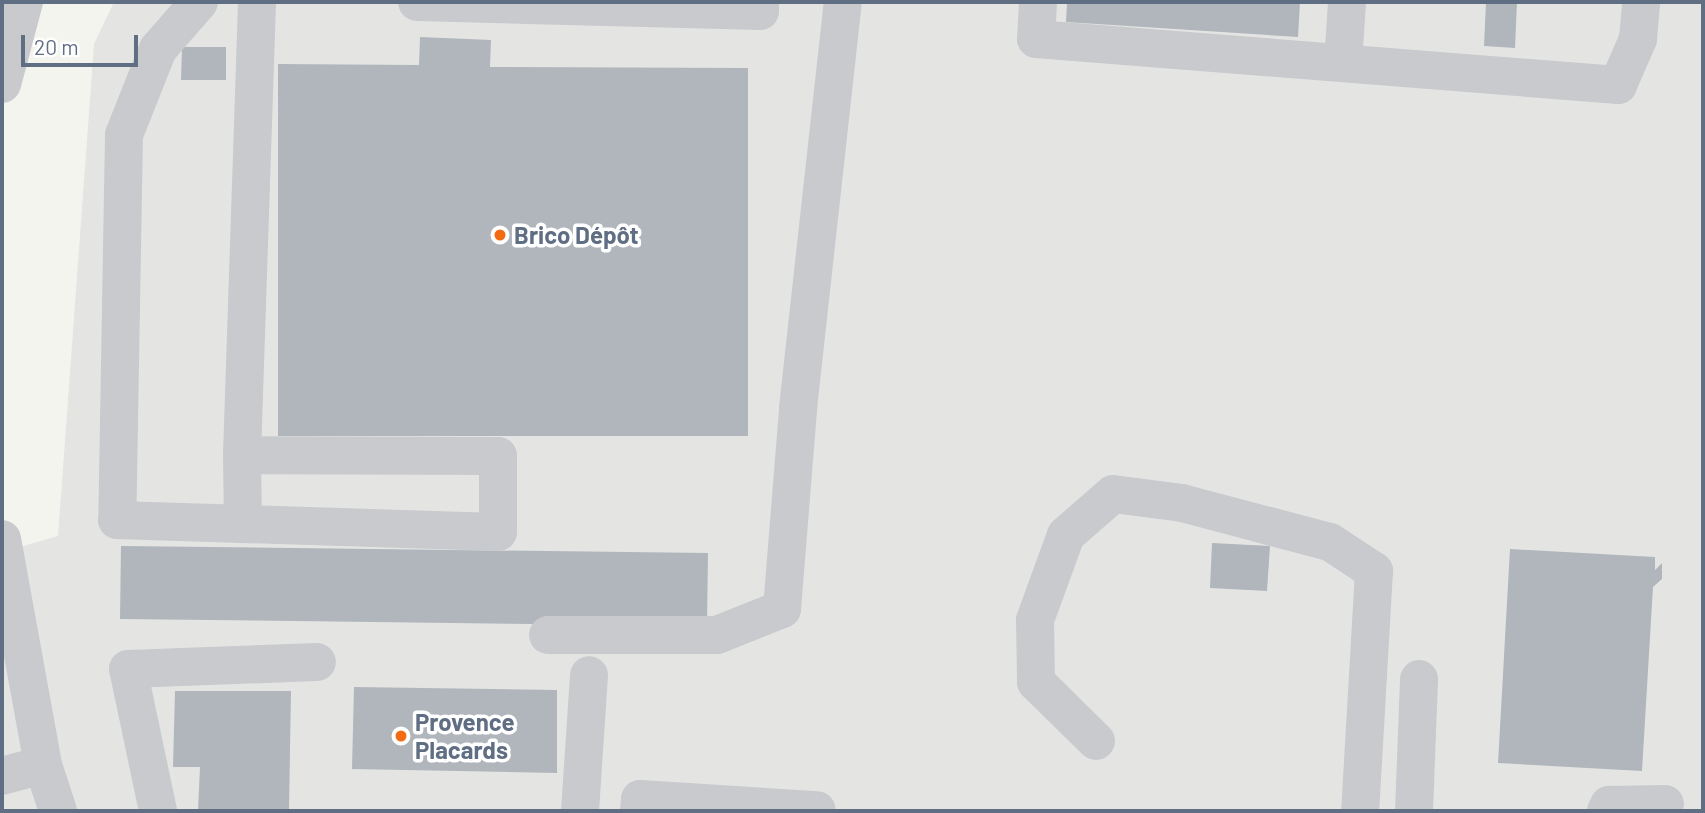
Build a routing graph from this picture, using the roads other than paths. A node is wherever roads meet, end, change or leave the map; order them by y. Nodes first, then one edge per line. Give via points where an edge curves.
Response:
1 (24, 2) edge
2 (199, 2) edge
3 (257, 2) edge
4 (416, 2) edge
5 (760, 2) edge
6 (843, 2) edge
7 (1038, 2) edge
8 (1347, 2) edge
9 (1641, 2) edge
10 (1343, 63) junction
11 (2, 83) edge
12 (242, 455) junction
13 (243, 524) junction
14 (2, 539) edge
15 (548, 635) dead end
16 (317, 662) dead end
17 (589, 674) dead end
18 (1419, 680) dead end
19 (1096, 741) dead end
20 (43, 765) junction
21 (2, 776) edge
22 (1665, 804) dead end
23 (817, 810) edge
24 (58, 811) edge
25 (158, 811) edge
26 (580, 811) edge
27 (639, 811) edge
28 (1360, 811) edge
29 (1414, 811) edge
30 (1606, 811) edge

1 - 11 street
2 - 13 street via 158,49 124,135 117,520
3 - 12 street
4 - 5 street via 760,11
6 - 15 street via 798,408 782,609 717,635
7 - 10 street via 1036,39
8 - 10 street
9 - 10 street via 1638,39 1618,85
12 - 13 street
12 - 13 street via 498,456 498,532
14 - 20 street
16 - 25 street via 128,669
17 - 26 street
18 - 29 street
19 - 28 street via 1036,682 1035,620 1066,535 1113,494 1182,503 1330,542 1374,571
20 - 21 street
20 - 24 street
22 - 30 street via 1609,805
23 - 27 street via 640,799

